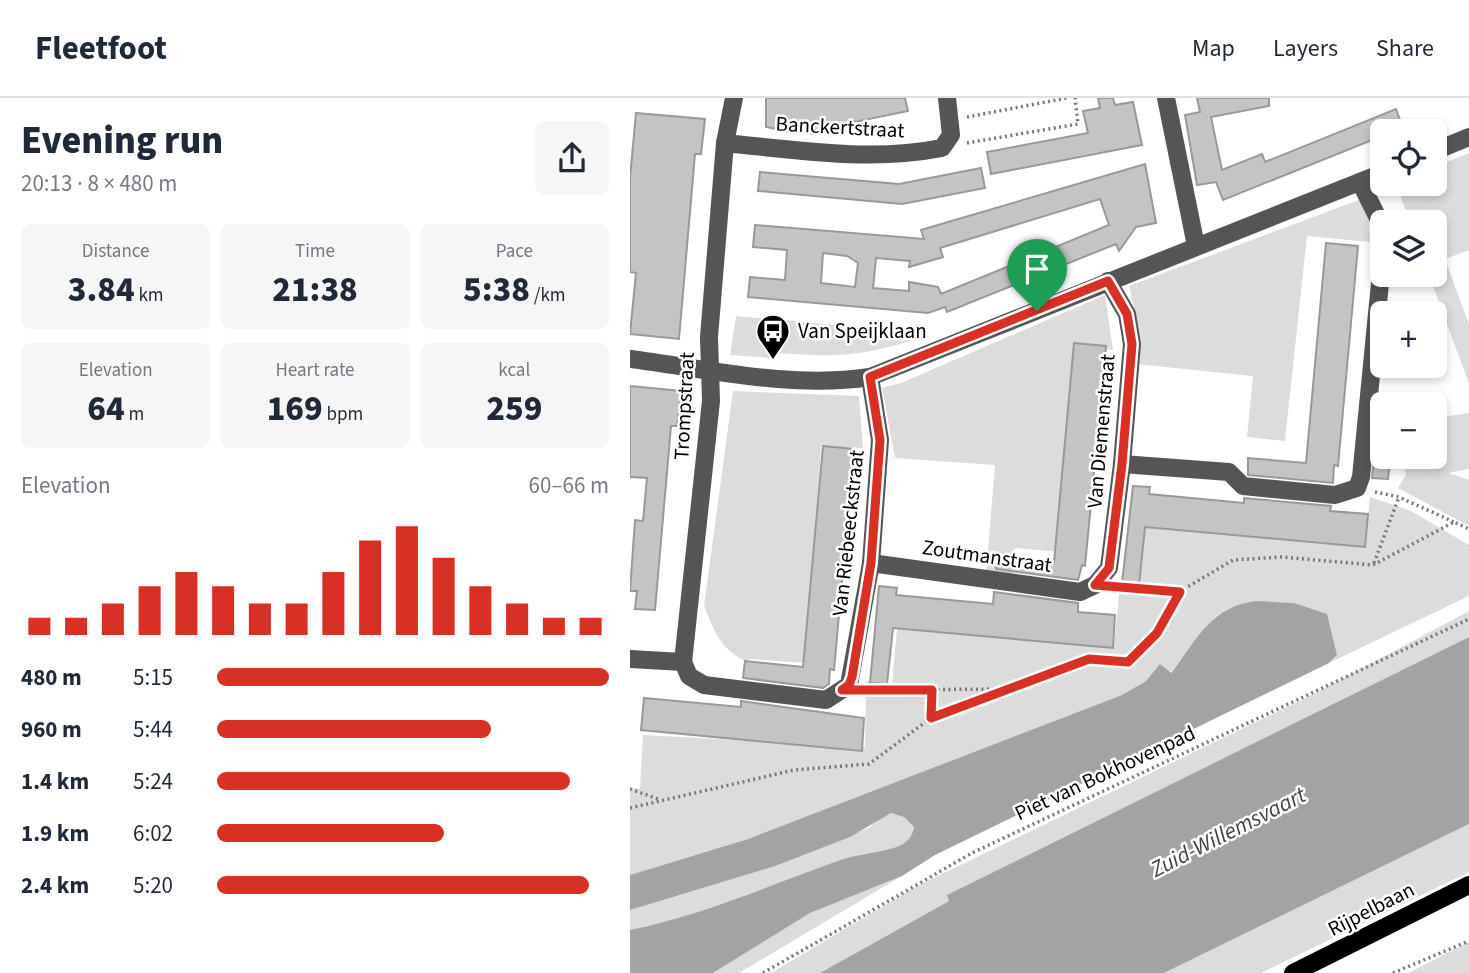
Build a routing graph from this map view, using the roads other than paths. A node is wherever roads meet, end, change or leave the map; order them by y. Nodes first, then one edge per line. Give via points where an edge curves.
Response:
1 (734, 98) edge
2 (947, 98) edge
3 (1166, 98) edge
4 (1469, 137) edge
5 (725, 143) junction
6 (1447, 145) edge
7 (1370, 178) edge
8 (1360, 182) junction
9 (1374, 210) edge
10 (1195, 246) junction
11 (1108, 281) junction
12 (1380, 287) edge
13 (630, 359) edge
14 (710, 369) junction
15 (870, 377) junction
16 (1122, 464) junction
17 (871, 563) junction
18 (1095, 585) joint
19 (630, 659) edge
20 (683, 662) junction
21 (1469, 885) edge
22 (1293, 973) edge

1 - 5 street, Trompstraat
2 - 5 street, Banckertstraat via 951,135 942,148 844,154
3 - 10 street
4 - 6 street
5 - 14 street, Trompstraat
7 - 8 street
8 - 9 street
8 - 10 street
10 - 11 street
11 - 15 street
11 - 16 street, Van Diemenstraat via 1127,314 1132,344
12 - 16 street via 1357,488 1335,495 1243,486 1229,472
13 - 14 street
14 - 15 street via 796,379
14 - 20 street, Trompstraat via 711,401
15 - 17 street, Van Riebeeckstraat via 880,440
16 - 18 street, Van Diemenstraat via 1109,568
17 - 18 street, Zoutmanstraat via 1080,592
17 - 20 street, Van Riebeeckstraat via 852,677 849,685 826,700 704,685 690,676
19 - 20 street
21 - 22 main road, Rijpelbaan

